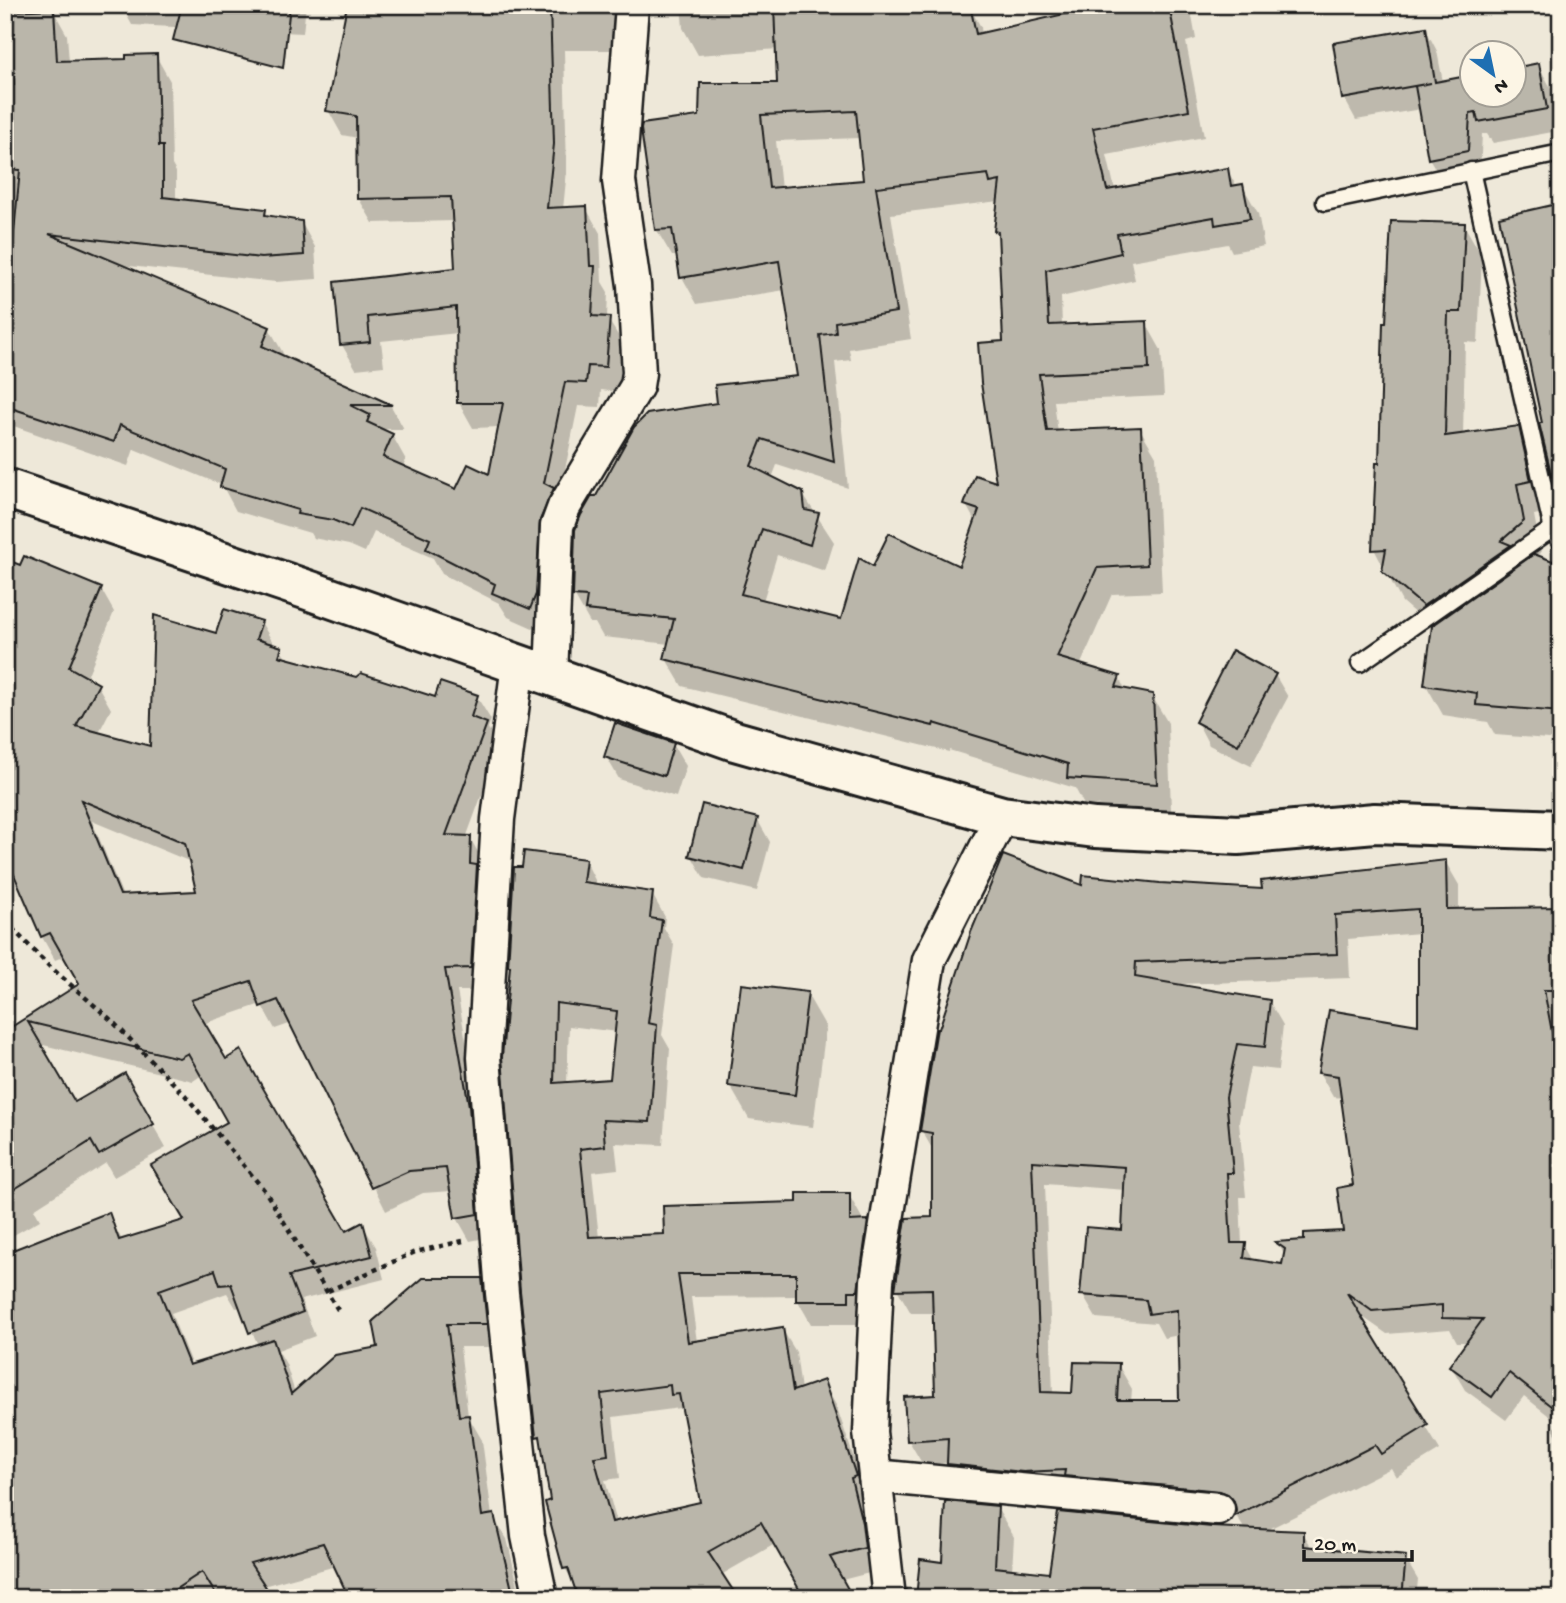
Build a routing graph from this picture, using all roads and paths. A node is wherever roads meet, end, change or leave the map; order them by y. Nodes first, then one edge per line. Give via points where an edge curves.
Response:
1 (632, 5) edge
2 (1561, 153) edge
3 (1471, 171) junction
4 (1325, 202) dead end
5 (5, 488) edge
6 (1558, 532) edge
7 (1360, 663) dead end
8 (535, 670) junction
9 (1002, 816) junction
10 (1561, 830) edge
11 (5, 921) edge
12 (498, 1233) junction
13 (328, 1291) junction
14 (338, 1310) dead end
15 (875, 1476) junction
16 (1218, 1509) dead end
17 (541, 1598) edge
18 (889, 1598) edge

1 - 8 street via 619,181 634,285 639,373 637,386 557,526
2 - 3 lane
3 - 4 lane
3 - 6 lane
5 - 8 main road
6 - 7 lane
8 - 9 main road via 735,741
8 - 12 street via 498,819 484,1057
9 - 10 main road via 1094,828 1238,835 1375,823
9 - 15 street via 929,960 877,1281 870,1432
11 - 13 path via 185,1094 265,1191
12 - 13 path via 415,1252
12 - 17 street via 528,1536
13 - 14 path
15 - 16 street
15 - 18 street

